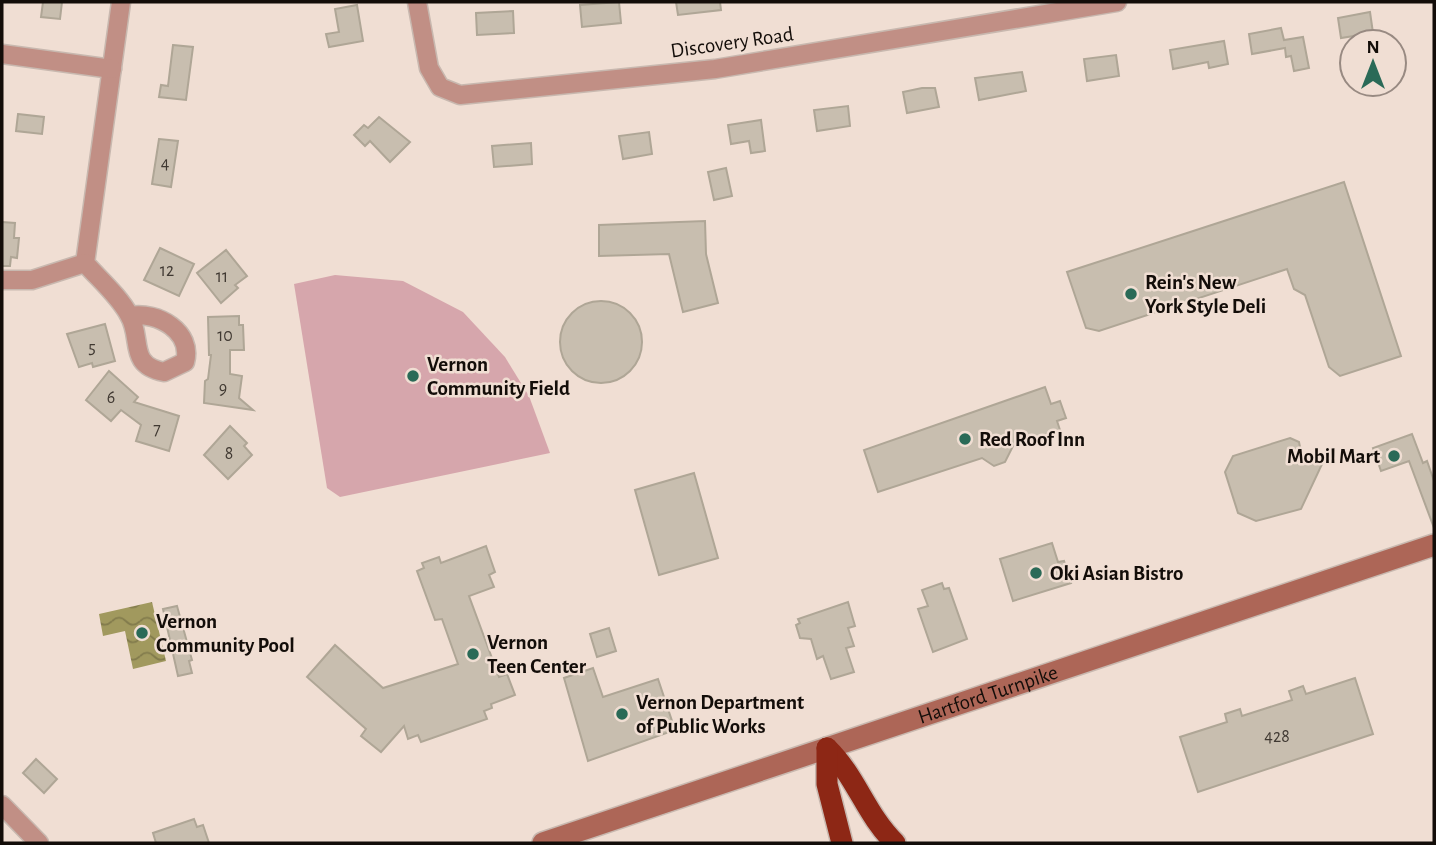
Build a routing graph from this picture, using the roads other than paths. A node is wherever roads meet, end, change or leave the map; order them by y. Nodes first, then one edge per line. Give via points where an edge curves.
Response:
1 (121, 2) edge
2 (417, 2) edge
3 (1117, 2) edge
4 (2, 54) edge
5 (112, 69) junction
6 (85, 263) junction
7 (2, 280) edge
8 (130, 316) dead end
9 (1434, 545) edge
10 (827, 748) junction
11 (2, 805) edge
12 (39, 843) edge
13 (543, 843) edge
14 (842, 843) edge
15 (895, 843) edge

1 - 5 street
2 - 3 street, Discovery Road via 429,68 440,87 460,95 715,69
4 - 5 street
5 - 6 street
6 - 7 street via 32,280
6 - 8 street
9 - 10 main road, Hartford Turnpike
10 - 13 main road, Hartford Turnpike
10 - 14 highway via 827,784
10 - 15 highway via 847,769 872,818
11 - 12 street

